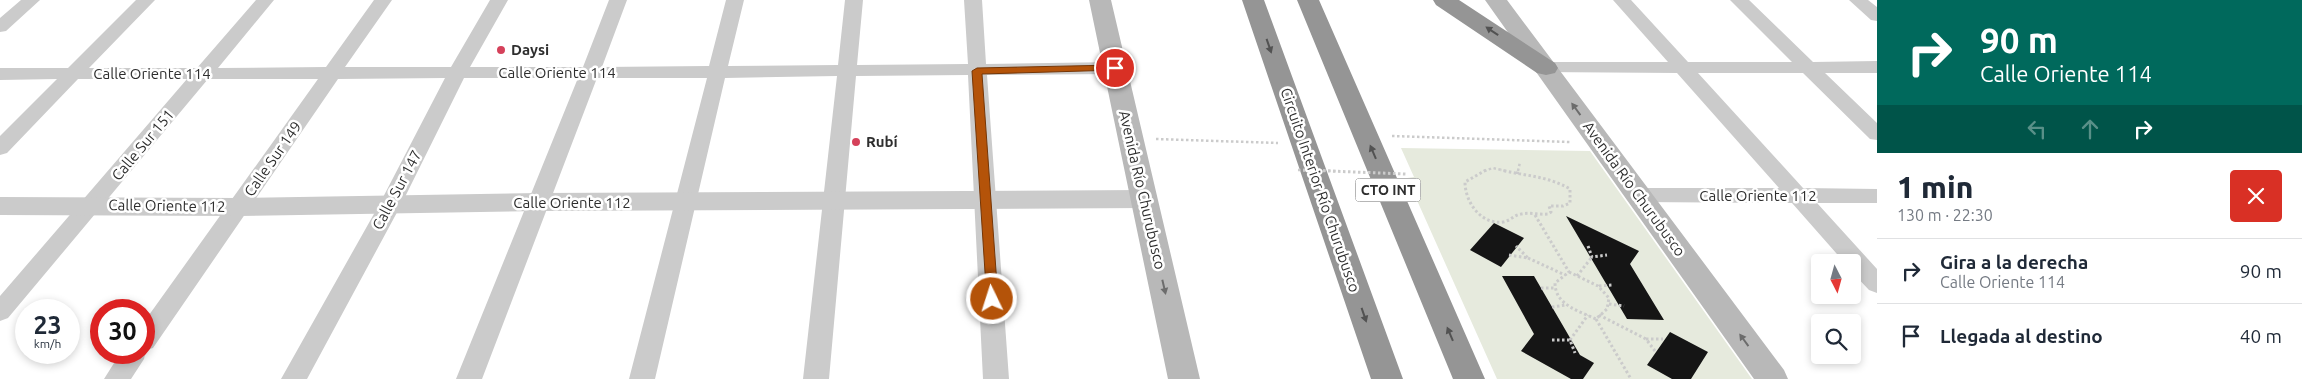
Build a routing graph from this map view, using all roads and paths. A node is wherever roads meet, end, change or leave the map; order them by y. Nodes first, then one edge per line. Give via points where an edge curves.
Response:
1 (31, 0) edge
2 (146, 0) edge
3 (266, 0) edge
4 (383, 0) edge
5 (499, 0) edge
6 (618, 0) edge
7 (735, 0) edge
8 (854, 0) edge
9 (973, 0) edge
10 (1100, 0) edge
11 (1253, 0) edge
12 (1308, 0) edge
13 (1444, 0) edge
14 (1496, 0) edge
15 (1622, 0) edge
16 (1739, 0) edge
17 (1858, 0) edge
18 (1877, 16) edge
19 (0, 27) edge
20 (1681, 67) junction
21 (1806, 67) junction
22 (1877, 67) edge
23 (1115, 68) junction
24 (1546, 68) junction
25 (846, 71) junction
26 (977, 71) junction
27 (716, 72) junction
28 (332, 73) junction
29 (589, 73) junction
30 (0, 74) edge
31 (71, 74) junction
32 (203, 74) junction
33 (457, 74) junction
34 (1877, 134) edge
35 (1389, 136) dead end
36 (1131, 138) junction
37 (1280, 143) dead end
38 (1601, 143) junction
39 (0, 148) edge
40 (1295, 161) dead end
41 (1520, 162) dead end
42 (1406, 174) dead end
43 (1517, 174) junction
44 (1638, 195) junction
45 (1797, 196) junction
46 (1877, 196) edge
47 (1144, 199) junction
48 (986, 200) junction
49 (832, 201) junction
50 (540, 202) junction
51 (684, 202) junction
52 (92, 205) junction
53 (390, 205) junction
54 (0, 206) edge
55 (240, 207) junction
56 (1535, 215) junction
57 (1516, 246) dead end
58 (1588, 246) dead end
59 (1509, 255) dead end
60 (1607, 256) dead end
61 (1592, 257) junction
62 (1528, 258) junction
63 (1567, 274) junction
64 (1577, 276) junction
65 (1877, 284) edge
66 (1612, 285) dead end
67 (1598, 286) junction
68 (1541, 288) dead end
69 (1554, 288) junction
70 (1566, 304) junction
71 (1609, 304) junction
72 (1552, 306) dead end
73 (1624, 306) dead end
74 (0, 312) edge
75 (1588, 315) junction
76 (1599, 315) junction
77 (1596, 319) junction
78 (155, 326) edge
79 (1646, 339) junction
80 (1664, 339) dead end
81 (1552, 340) dead end
82 (1570, 340) junction
83 (1655, 351) dead end
84 (1575, 353) dead end
85 (127, 364) edge
86 (116, 379) edge
87 (294, 379) edge
88 (469, 379) edge
89 (642, 379) edge
90 (816, 379) edge
91 (996, 379) edge
92 (1184, 379) edge
93 (1387, 379) edge
94 (1469, 379) edge
95 (1631, 379) edge
96 (1772, 379) edge

1 - 19 street
2 - 31 street
3 - 32 street, Calle Sur 151
4 - 28 street, Calle Sur 149
5 - 33 street, Calle Sur 147
6 - 29 street
7 - 27 street
8 - 25 street
9 - 26 street
10 - 23 main road, Avenida Río Churubusco
11 -> 93 highway, Circuito Interior Río Churubusco
94 -> 12 highway, CTO INT
24 -> 13 highway
14 - 24 main road, Avenida Río Churubusco
15 - 20 street
16 - 21 street
17 - 18 street
20 - 21 street
20 - 24 street
20 - 45 street
21 - 22 street
21 - 34 street
23 - 26 street, Calle Oriente 114
23 - 36 main road, Avenida Río Churubusco
38 -> 24 main road, Avenida Río Churubusco
25 - 26 street, Calle Oriente 114
25 - 27 street, Calle Oriente 114
25 - 49 street
26 - 48 street
27 - 29 street, Calle Oriente 114
27 - 51 street
28 - 32 street, Calle Oriente 114
28 - 33 street, Calle Oriente 114
28 - 55 street, Calle Sur 149
29 - 33 street, Calle Oriente 114
29 - 50 street
30 - 31 street, Calle Oriente 114
31 - 32 street, Calle Oriente 114
31 - 39 street
32 - 52 street, Calle Sur 151
33 - 53 street, Calle Sur 147
35 - 38 path
36 - 37 path
36 - 47 main road, Avenida Río Churubusco
38 - 44 main road, Avenida Río Churubusco
40 - 42 path, bridge via 1298,170
41 - 43 path
43 - 56 path via 1545,177 1570,189 1568,205 1549,206 1551,212 1548,214
43 - 56 path via 1493,168 1465,182 1472,208 1495,222 1508,221 1520,214
44 - 45 street, Calle Oriente 112
96 -> 44 main road, Avenida Río Churubusco
45 - 46 street, Calle Oriente 112
45 - 65 street
47 - 48 street, Calle Oriente 112
47 -> 92 main road, Avenida Río Churubusco
48 - 49 street, Calle Oriente 112
48 - 91 street
49 - 51 street, Calle Oriente 112
49 - 90 street
50 - 51 street, Calle Oriente 112
50 - 53 street, Calle Oriente 112
50 - 88 street
51 - 89 street
52 - 54 street, Calle Oriente 112
52 - 55 street, Calle Oriente 112
52 - 74 street, Calle Sur 151
53 - 55 street, Calle Oriente 112
53 - 87 street, Calle Sur 147
55 - 78 street, Calle Sur 149
56 - 63 path
57 - 62 path
58 - 61 path
59 - 62 path
60 - 61 path
61 - 64 path
62 - 63 path
63 - 64 path
63 - 69 path
64 - 67 path
66 - 67 path
67 - 71 path via 1609,298
68 - 69 path
69 - 70 path
70 - 72 path
70 - 75 path
71 - 73 path
71 - 76 path via 1607,310
75 - 77 path
75 - 82 path
76 - 77 path
76 - 79 path
77 - 95 path
79 - 80 path
79 - 83 path
81 - 82 path
82 - 84 path
85 - 86 street

